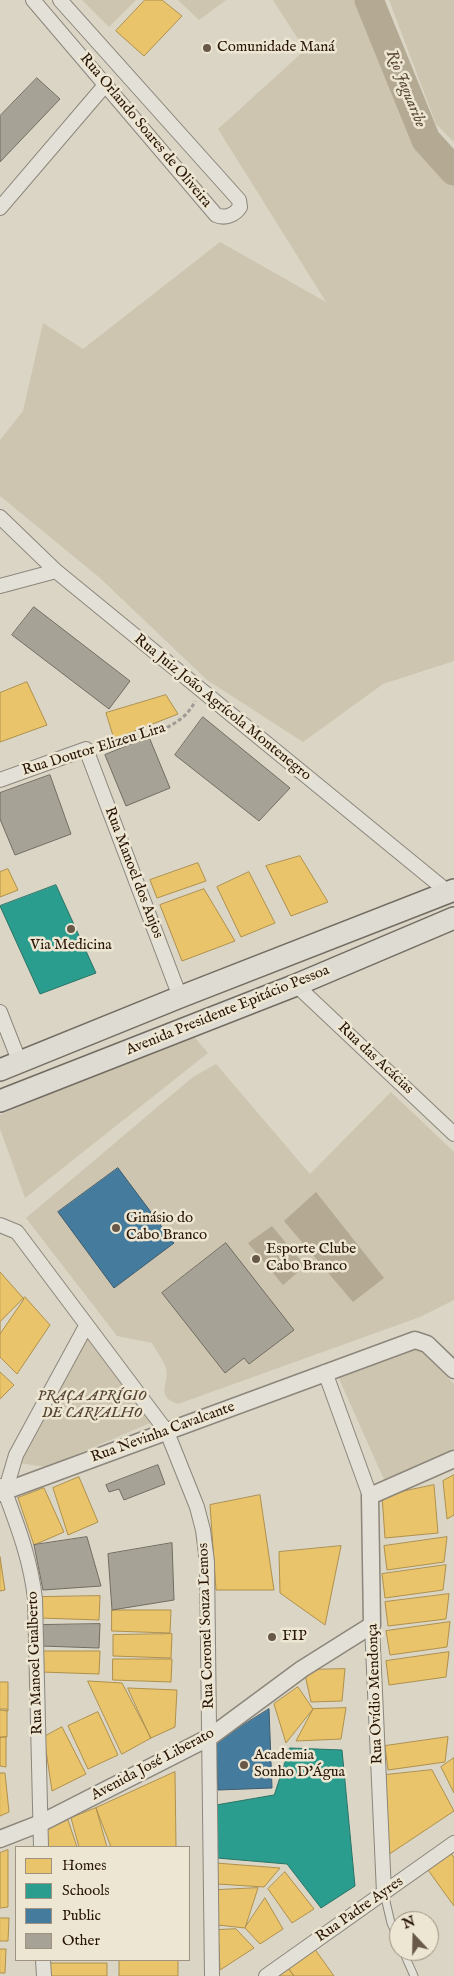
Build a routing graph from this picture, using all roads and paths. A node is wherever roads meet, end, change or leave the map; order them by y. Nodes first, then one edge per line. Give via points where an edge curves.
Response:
1 (33, 0) edge
2 (60, 0) edge
3 (106, 84) junction
4 (0, 208) edge
5 (0, 517) edge
6 (56, 571) junction
7 (0, 586) edge
8 (198, 690) junction
9 (86, 749) junction
10 (0, 780) edge
11 (451, 891) edge
12 (454, 918) edge
13 (296, 985) junction
14 (180, 997) junction
15 (0, 1012) edge
16 (20, 1063) junction
17 (0, 1070) edge
18 (0, 1101) edge
19 (454, 1134) edge
20 (0, 1225) edge
21 (86, 1326) junction
22 (454, 1370) edge
23 (325, 1372) junction
24 (168, 1432) junction
25 (454, 1459) edge
26 (2, 1490) edge
27 (370, 1496) junction
28 (372, 1625) junction
29 (210, 1737) junction
30 (41, 1823) junction
31 (0, 1839) edge
32 (454, 1844) edge
33 (41, 1846) edge
34 (384, 1893) junction
35 (389, 1914) edge
36 (43, 1961) edge
37 (407, 1961) edge
38 (44, 1976) edge
39 (212, 1976) edge
40 (266, 1976) edge
41 (414, 1976) edge

1 - 3 street, Rua Orlando Soares de Oliveira
2 - 3 street, Rua Orlando Soares de Oliveira via 239,200 239,209 226,217 216,215
3 - 4 street
5 - 6 street, Rua Juiz João Agrícola Montenegro
6 - 7 street
6 - 8 street, Rua Juiz João Agrícola Montenegro
8 - 9 path, Rua Doutor Elizeu Lira via 194,704 177,723 127,741
8 - 11 street, Rua Juiz João Agrícola Montenegro
9 - 10 street, Rua Doutor Elizeu Lira
9 - 14 street, Rua Manoel dos Anjos
11 - 14 main road, Avenida Presidente Epitácio Pessoa
12 - 13 main road, Avenida Presidente Epitácio Pessoa
13 - 18 main road, Avenida Presidente Epitácio Pessoa
13 - 19 street, Rua das Acácias
14 - 16 main road, Avenida Presidente Epitácio Pessoa
15 - 16 street
16 - 17 main road, Avenida Presidente Epitácio Pessoa
20 - 21 street, Rua Coronel Souza Lemos via 17,1232
21 - 24 street, Rua Coronel Souza Lemos
21 - 26 street via 16,1455
22 - 23 street, Rua Nevinha Cavalcante via 428,1344 415,1340
23 - 24 street, Rua Nevinha Cavalcante
23 - 27 street
24 - 26 street, Rua Nevinha Cavalcante
24 - 29 street, Rua Coronel Souza Lemos via 204,1530
25 - 27 street
26 - 30 street, Rua Manoel Gualberto via 32,1569
27 - 28 street, Rua Ovídio Mendonça
28 - 29 street, Avenida José Liberato via 302,1669
28 - 34 street, Rua Ovídio Mendonça
29 - 30 street, Avenida José Liberato
29 - 39 street, Rua Coronel Souza Lemos
30 - 31 street, Avenida José Liberato
30 - 33 street, Rua Manoel Gualberto
32 - 34 street, Rua Padre Ayres
34 - 35 lane
34 - 40 street, Rua Padre Ayres
36 - 38 street
37 - 41 lane

